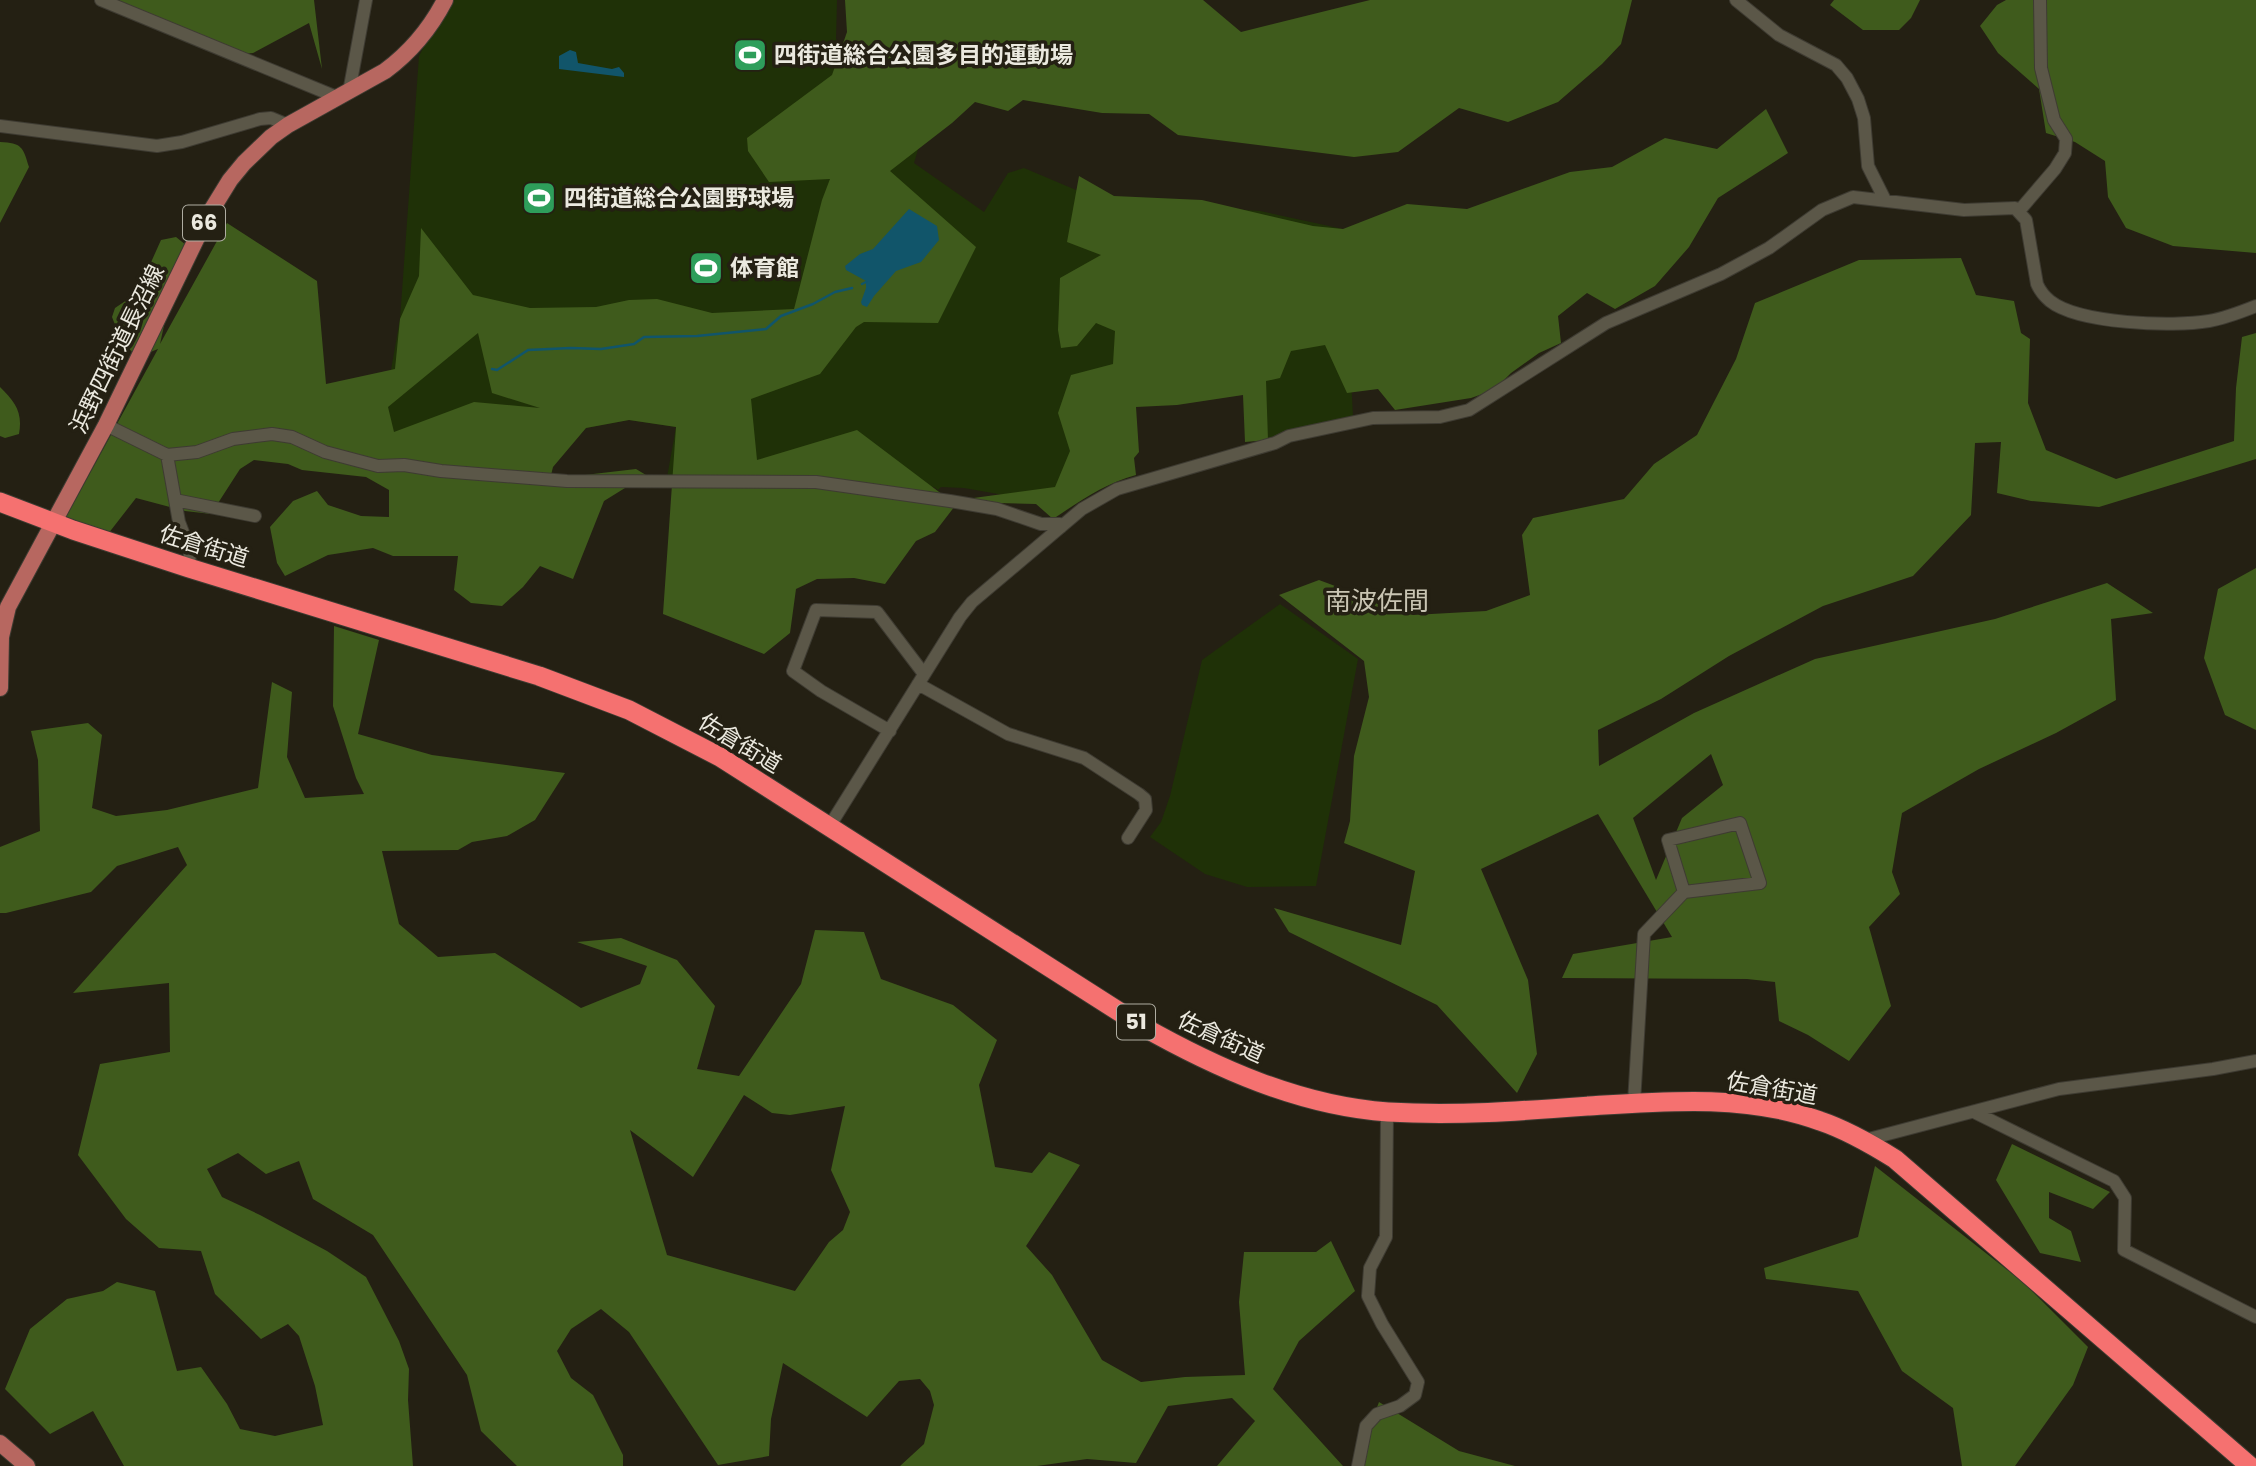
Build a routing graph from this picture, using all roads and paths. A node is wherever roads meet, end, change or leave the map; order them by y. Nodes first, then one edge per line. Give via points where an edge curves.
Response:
1 (101, 0) edge
2 (366, 0) edge
3 (445, 0) edge
4 (1736, 0) edge
5 (2040, 0) edge
6 (344, 95) junction
7 (288, 125) junction
8 (0, 126) edge
9 (1885, 200) junction
10 (2019, 211) junction
11 (2256, 306) edge
12 (106, 425) junction
13 (167, 455) junction
14 (175, 500) junction
15 (0, 502) edge
16 (255, 516) dead end
17 (52, 523) junction
18 (1061, 527) junction
19 (189, 568) junction
20 (921, 679) junction
21 (0, 688) edge
22 (890, 731) junction
23 (829, 827) junction
24 (1128, 838) dead end
25 (1684, 892) junction
26 (2256, 1061) edge
27 (1634, 1103) junction
28 (1387, 1112) junction
29 (1976, 1113) junction
30 (1865, 1140) junction
31 (2256, 1317) edge
32 (0, 1443) edge
33 (27, 1466) edge
34 (1358, 1466) edge
35 (2250, 1466) edge

1 - 6 street
2 - 6 street
3 - 6 main road, 浜野四街道長沼線 / 66 via 415,46 386,71
4 - 9 street via 1779,35 1836,65 1847,78 1864,118 1868,166
5 - 10 street via 2041,68 2054,120 2066,139 2065,153
6 - 7 main road, 浜野四街道長沼線 / 66
7 - 8 street via 271,118 157,146
7 - 12 main road, 浜野四街道長沼線 / 66 via 255,151 206,219
9 - 10 street via 1964,210 2007,207
9 - 18 street via 1853,197 1822,210 1769,248 1721,274 1606,323 1469,410 1440,417 1373,418 1289,436 1117,489
10 - 11 street via 2026,220 2037,284 2057,306 2147,325 2210,320
12 - 13 street
12 - 17 main road, 浜野四街道長沼線 / 66
13 - 14 street
13 - 18 street via 272,434 378,466 567,481 816,482 997,509
14 - 16 street
14 - 19 street via 190,551
15 - 17 highway, 佐倉街道 / 51
17 - 19 highway, 佐倉街道 / 51
17 - 21 main road, 浜野四街道長沼線 / 66 via 8,607 1,637
18 - 20 street via 972,601
19 - 23 highway, 佐倉街道 / 51 via 540,676 617,706 720,758
20 - 22 street
20 - 22 street via 877,612 817,610 793,671
20 - 24 street via 1008,734 1084,758 1139,794 1146,810
22 - 23 street
23 - 28 highway, 佐倉街道 / 51 via 1186,1051 1296,1094
25 - 25 street via 1760,883 1740,823 1668,840
25 - 27 street via 1644,934
26 - 29 street via 2059,1089
27 - 28 highway, 佐倉街道 / 51 via 1476,1114
27 - 30 highway, 佐倉街道 / 51 via 1697,1101 1767,1107 1818,1120
28 - 34 street via 1386,1237 1370,1268 1368,1296 1418,1382 1415,1395 1377,1414 1366,1426
29 - 30 street
29 - 31 street via 2114,1181 2125,1198 2124,1250
30 - 35 highway, 佐倉街道 / 51 via 1917,1177
32 - 33 main road

